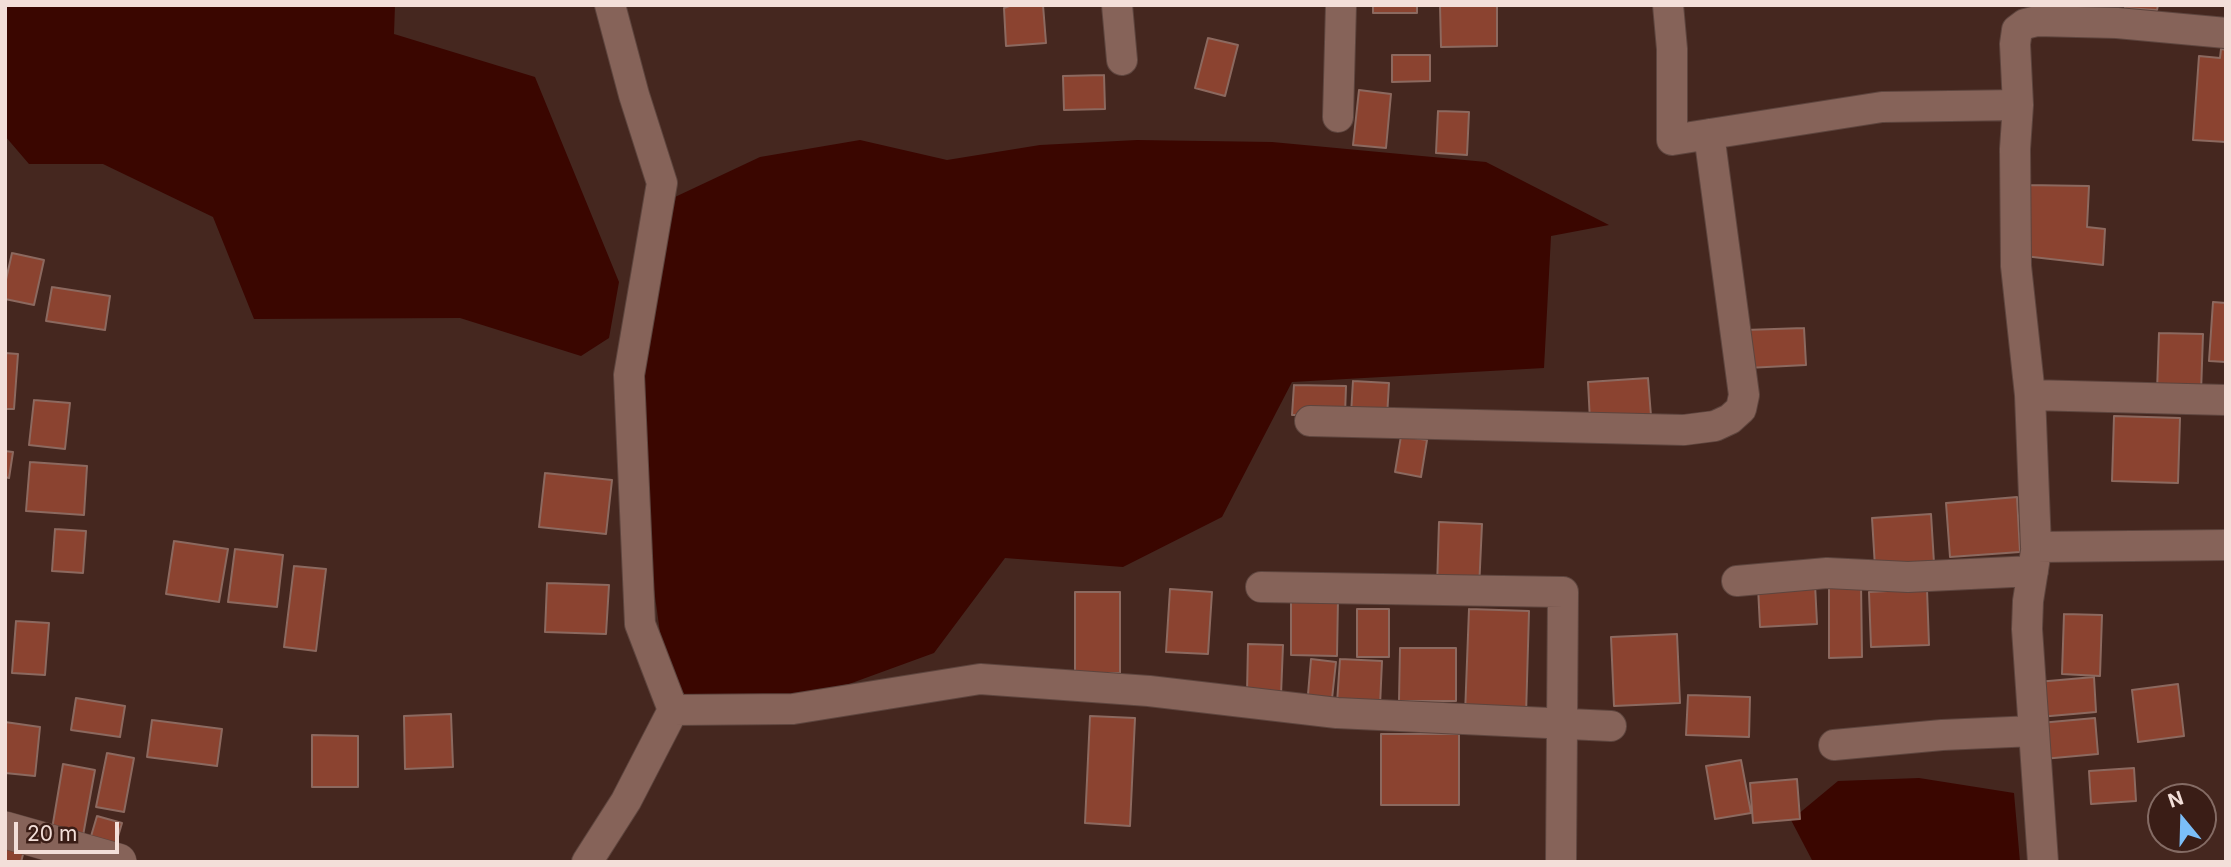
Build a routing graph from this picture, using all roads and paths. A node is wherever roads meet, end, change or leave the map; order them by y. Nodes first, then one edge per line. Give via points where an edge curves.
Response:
1 (610, 5) edge
2 (1117, 5) edge
3 (1341, 5) edge
4 (1668, 5) edge
5 (2118, 14) edge
6 (2226, 33) edge
7 (1122, 60) dead end
8 (2018, 105) junction
9 (1338, 117) dead end
10 (1709, 134) junction
11 (2030, 396) junction
12 (2226, 400) edge
13 (1310, 421) dead end
14 (2226, 545) edge
15 (2035, 559) junction
16 (1737, 581) dead end
17 (1262, 587) dead end
18 (673, 710) junction
19 (1563, 724) junction
20 (1611, 726) dead end
21 (2034, 731) junction
22 (1834, 745) dead end
23 (5, 830) edge
24 (118, 862) edge
25 (587, 862) edge
26 (1561, 862) edge
27 (2043, 862) edge

1 - 18 street via 662,183 629,375 640,624
2 - 7 street
3 - 9 street
4 - 10 street via 1672,140
5 - 6 street
5 - 8 street via 2037,21 2017,30
8 - 10 street via 1882,107
8 - 11 street via 2016,266
10 - 13 street via 1744,395 1741,409 1730,419 1684,430
11 - 12 street
11 - 15 street
14 - 15 street
15 - 16 street via 1908,577 1827,573
15 - 21 street via 2027,629
17 - 19 street via 1563,592
18 - 19 street via 793,709 980,679 1149,691 1337,713
18 - 25 street via 626,801
19 - 20 street
19 - 26 street
21 - 22 street
21 - 27 street
23 - 24 street

